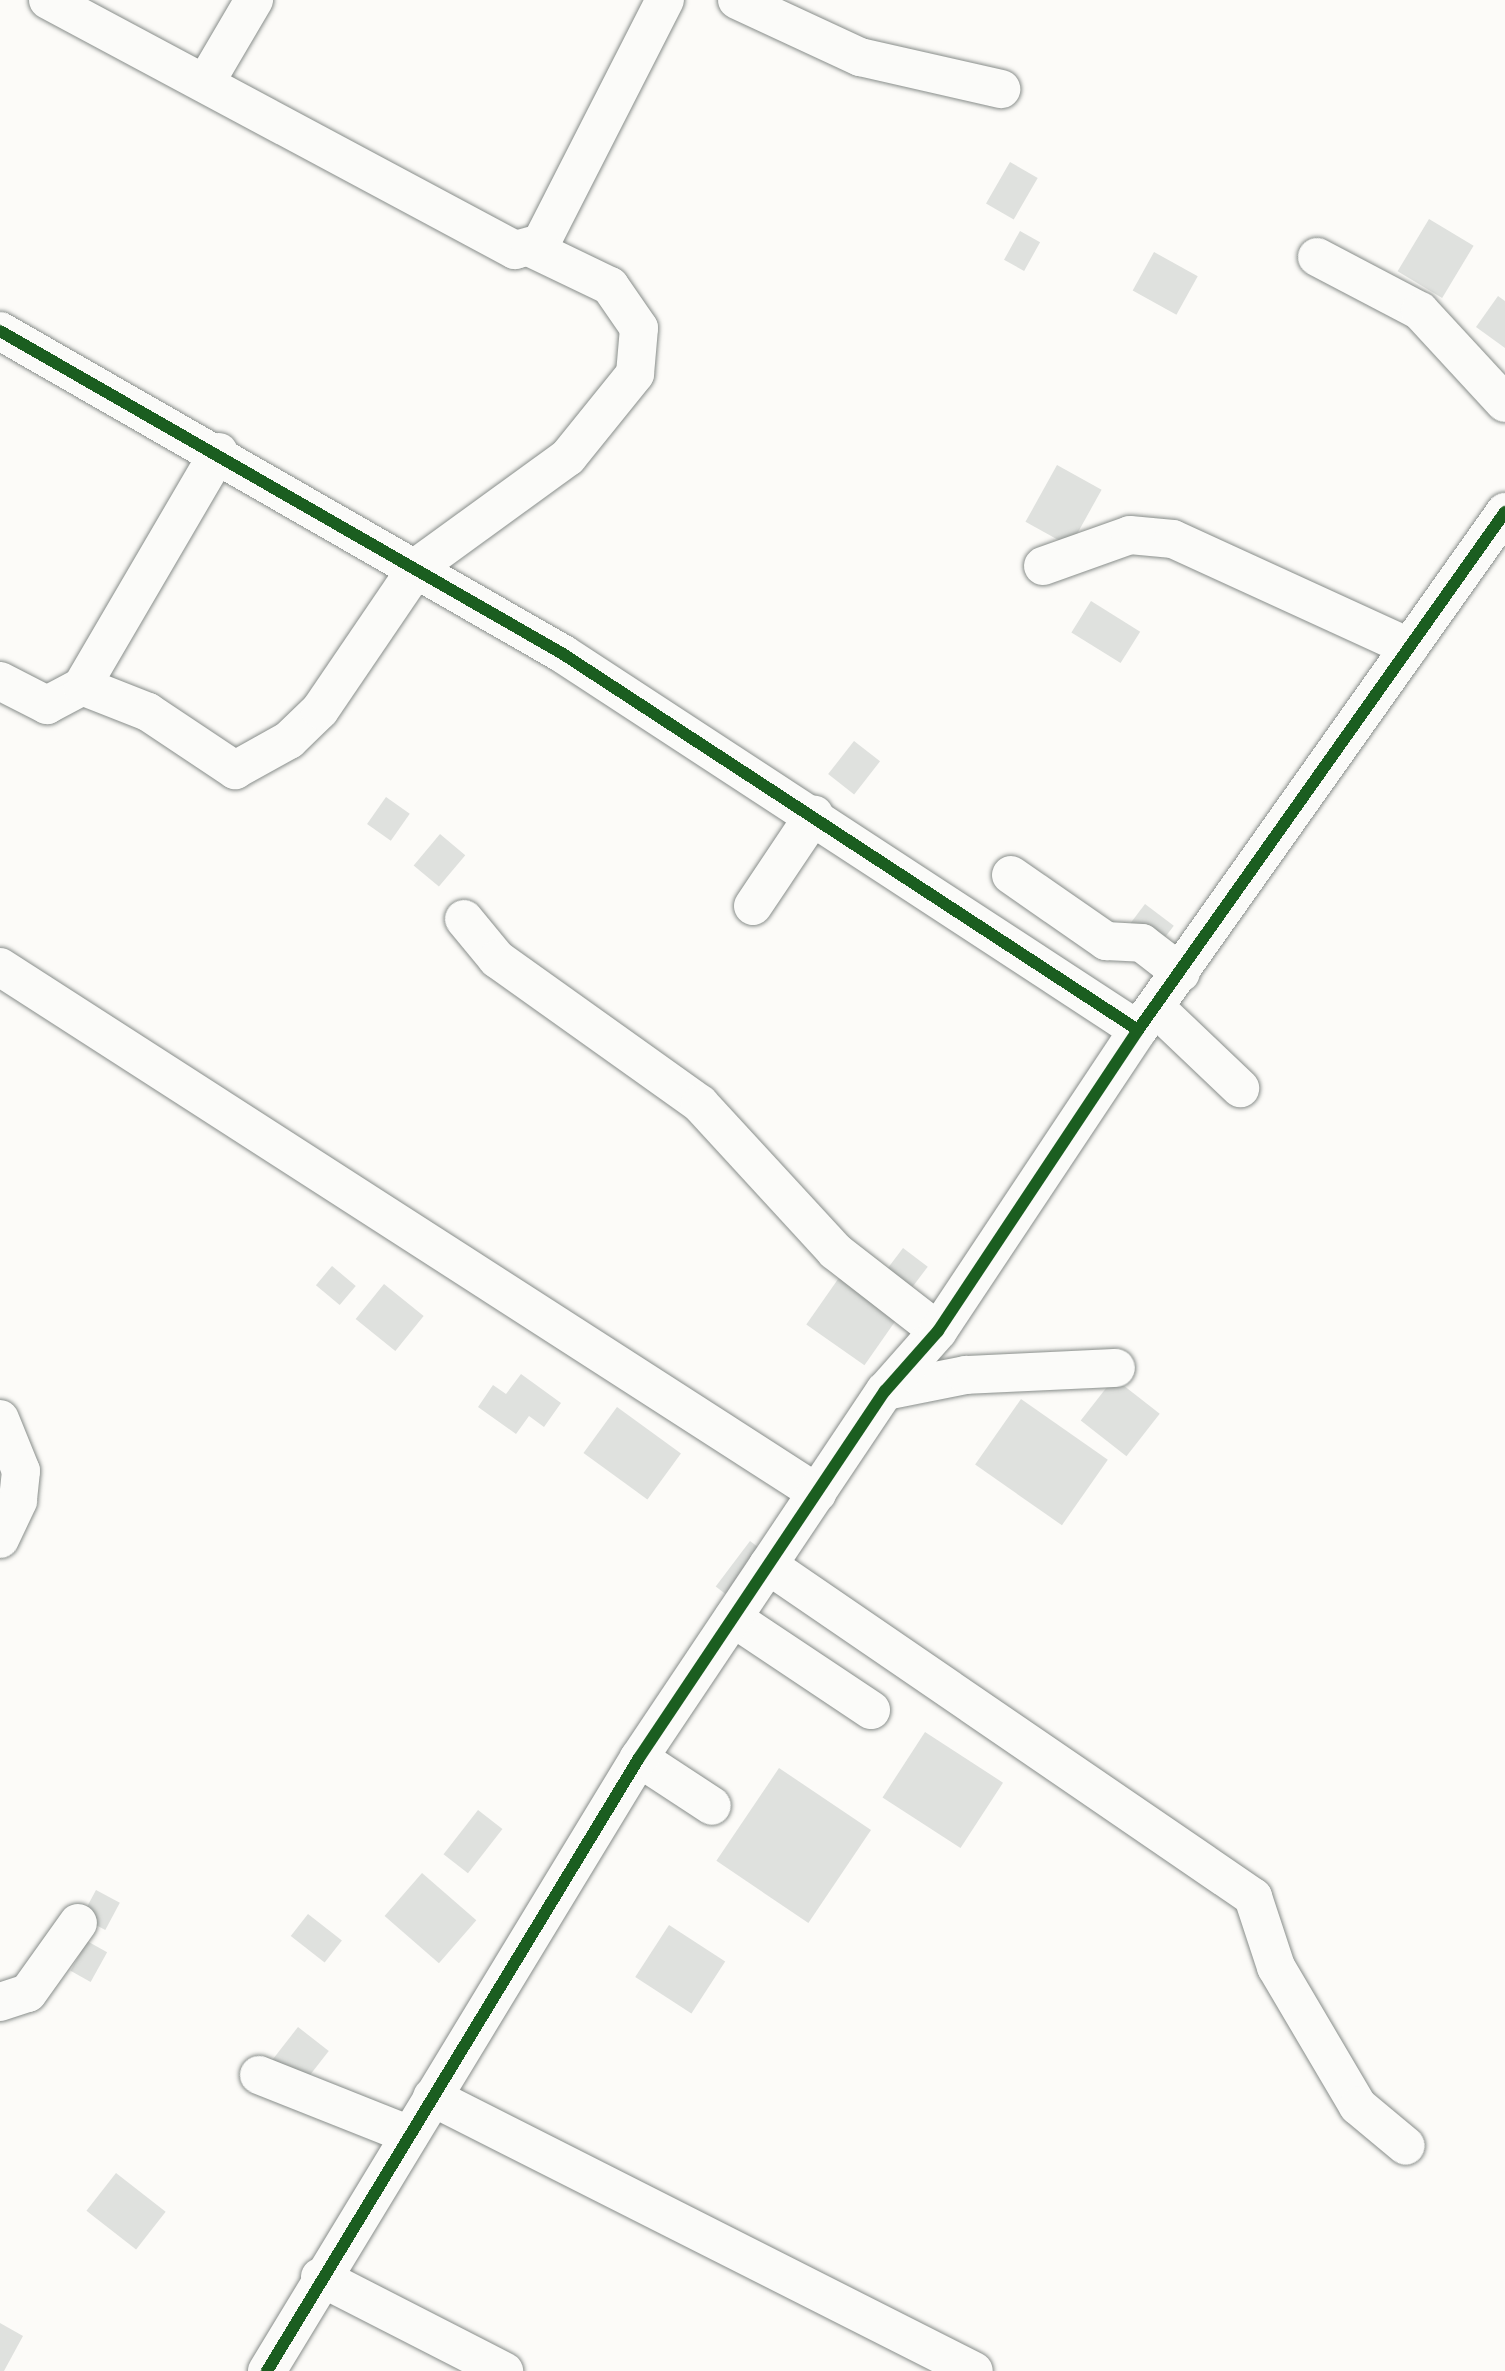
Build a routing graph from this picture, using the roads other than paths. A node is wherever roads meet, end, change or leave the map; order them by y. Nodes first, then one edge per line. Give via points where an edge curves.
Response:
1 (48, 0) edge
2 (254, 0) edge
3 (665, 0) edge
4 (737, 0) edge
5 (207, 80) junction
6 (1001, 89) dead end
7 (531, 248) junction
8 (1317, 257) dead end
9 (0, 331) edge
10 (1505, 403) edge
11 (219, 452) junction
12 (1505, 512) edge
13 (418, 566) junction
14 (1043, 566) dead end
15 (1409, 647) junction
16 (0, 681) edge
17 (82, 686) junction
18 (814, 814) junction
19 (1011, 875) dead end
20 (752, 906) dead end
21 (464, 919) dead end
22 (0, 966) edge
23 (1181, 973) junction
24 (1147, 1020) junction
25 (1240, 1088) dead end
26 (938, 1331) junction
27 (1116, 1368) dead end
28 (885, 1391) junction
29 (0, 1419) edge
30 (816, 1493) junction
31 (0, 1539) edge
32 (768, 1565) junction
33 (733, 1618) junction
34 (872, 1710) dead end
35 (639, 1758) junction
36 (712, 1806) dead end
37 (78, 1924) dead end
38 (0, 2002) edge
39 (260, 2075) dead end
40 (432, 2097) junction
41 (410, 2135) junction
42 (1406, 2146) dead end
43 (320, 2277) junction
44 (266, 2371) edge
45 (504, 2371) edge
46 (974, 2371) edge

1 - 5 street
2 - 5 street
3 - 7 street via 541,243
4 - 6 street via 860,56
5 - 7 street via 515,250
7 - 13 street via 610,286 639,328 635,374 568,456
8 - 10 street via 1420,311
9 - 11 street
11 - 13 street
11 - 17 street
12 - 15 street
13 - 17 street via 320,710 262,760 235,770 148,712
13 - 18 street
14 - 15 street via 1130,535 1173,539
15 - 23 street
16 - 17 street via 47,705
18 - 20 street
18 - 24 street
19 - 23 street via 1106,941 1142,943
21 - 26 street via 497,958 700,1104 835,1251
22 - 30 street
23 - 24 street
24 - 25 street
24 - 26 street
26 - 28 street
27 - 28 street via 966,1375
28 - 30 street
29 - 31 street via 21,1472 18,1501
30 - 32 street
32 - 33 street
32 - 42 street via 1253,1897 1276,1967 1358,2106
33 - 34 street
33 - 35 street
35 - 36 street
35 - 40 street
37 - 38 street via 28,1993
39 - 41 street
40 - 41 street
40 - 46 street
41 - 43 street
43 - 44 street
43 - 45 street

